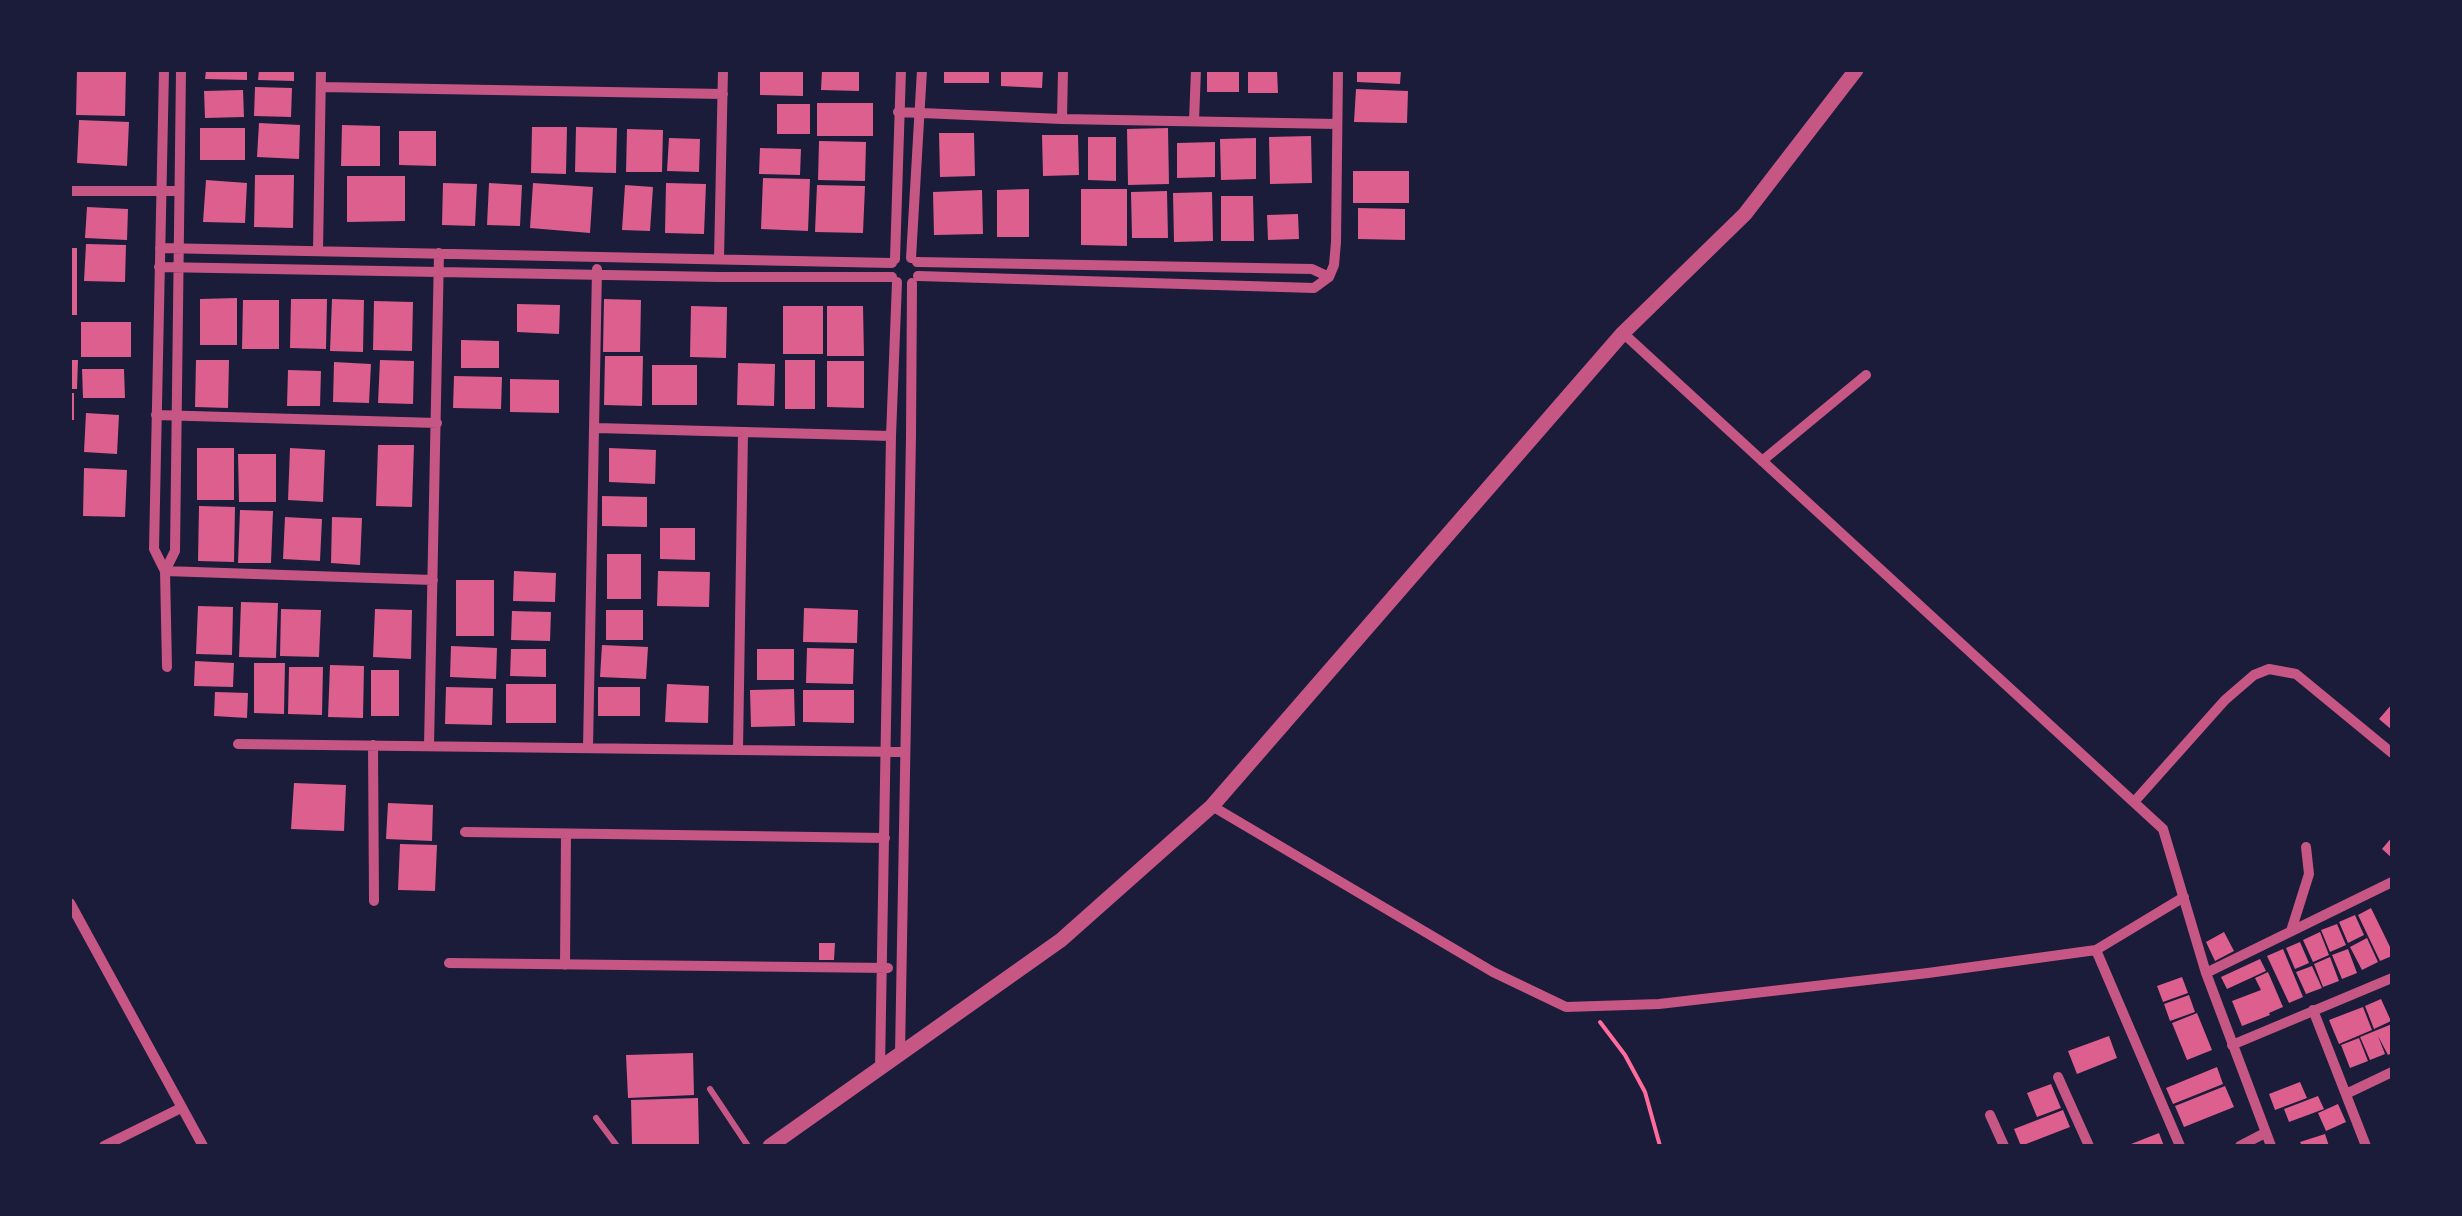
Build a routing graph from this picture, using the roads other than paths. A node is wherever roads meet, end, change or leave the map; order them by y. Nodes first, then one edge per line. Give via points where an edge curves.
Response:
1 (164, 70) edge
2 (182, 70) edge
3 (321, 70) edge
4 (723, 70) edge
5 (901, 70) edge
6 (922, 70) edge
7 (1063, 70) edge
8 (1196, 70) edge
9 (1338, 70) edge
10 (1856, 70) edge
11 (321, 87) junction
12 (722, 94) junction
13 (898, 112) junction
14 (921, 113) junction
15 (1062, 120) junction
16 (1194, 121) junction
17 (1336, 124) junction
18 (161, 190) junction
19 (70, 191) edge
20 (179, 191) junction
21 (160, 248) junction
22 (178, 248) junction
23 (318, 250) junction
24 (439, 253) junction
25 (597, 256) junction
26 (719, 259) junction
27 (914, 260) junction
28 (894, 261) junction
29 (160, 267) junction
30 (178, 267) junction
31 (439, 272) junction
32 (597, 275) junction
33 (1329, 277) junction
34 (915, 279) junction
35 (894, 280) junction
36 (1623, 334) junction
37 (1866, 375) dead end
38 (156, 415) junction
39 (176, 416) junction
40 (436, 424) junction
41 (596, 428) junction
42 (743, 432) junction
43 (891, 436) junction
44 (1762, 461) junction
45 (165, 571) junction
46 (433, 580) junction
47 (167, 667) dead end
48 (238, 744) dead end
49 (373, 745) junction
50 (430, 746) junction
51 (588, 748) junction
52 (738, 750) junction
53 (886, 752) junction
54 (904, 752) junction
55 (2392, 753) edge
56 (2134, 802) junction
57 (1212, 806) junction
58 (465, 832) dead end
59 (566, 834) junction
60 (884, 838) junction
61 (2306, 847) dead end
62 (2392, 882) edge
63 (2184, 897) junction
64 (374, 902) dead end
65 (70, 904) edge
66 (2291, 931) junction
67 (2096, 950) junction
68 (448, 964) dead end
69 (565, 965) junction
70 (882, 968) junction
71 (900, 968) junction
72 (2206, 973) junction
73 (2392, 978) edge
74 (2314, 1010) junction
75 (2232, 1044) junction
76 (900, 1054) junction
77 (880, 1068) junction
78 (2392, 1072) edge
79 (2058, 1077) dead end
80 (710, 1089) dead end
81 (2346, 1094) junction
82 (181, 1108) junction
83 (1990, 1115) dead end
84 (596, 1118) dead end
85 (2265, 1133) junction
86 (104, 1146) edge
87 (203, 1146) edge
88 (617, 1146) edge
89 (748, 1146) edge
90 (770, 1146) edge
91 (2004, 1146) edge
92 (2088, 1146) edge
93 (2180, 1146) edge
94 (2240, 1146) edge
95 (2271, 1146) edge
96 (2366, 1146) edge

1 - 18 street
2 - 20 street
3 - 11 street
4 - 12 street
5 - 13 street
6 - 14 street
7 - 15 street
8 - 16 street
9 - 17 street
10 - 36 street via 1744,214
11 - 12 street
11 - 23 street
12 - 26 street
13 - 14 street
13 - 28 street
14 - 15 street
14 - 27 street
15 - 16 street
16 - 17 street
17 - 33 street via 1336,242
18 - 19 street
18 - 20 street
18 - 21 street
20 - 22 street
21 - 22 street
21 - 29 street
22 - 23 street
22 - 30 street
23 - 24 street
24 - 25 street
24 - 31 street
25 - 26 street
25 - 32 street
26 - 28 street
27 - 28 street
27 - 33 street via 1312,269
27 - 34 street
28 - 35 street
29 - 30 street
29 - 38 street
30 - 31 street
30 - 39 street
31 - 32 street
31 - 40 street
32 - 35 street
32 - 41 street
33 - 34 street via 1314,288
34 - 35 street
34 - 54 street
35 - 43 street
36 - 44 street
36 - 57 street
37 - 44 street
38 - 39 street
38 - 45 street via 154,550
39 - 40 street
39 - 45 street via 174,550
40 - 46 street
41 - 42 street
41 - 51 street
42 - 43 street
42 - 52 street
43 - 53 street
44 - 56 street
45 - 46 street
45 - 47 street
46 - 50 street
48 - 49 street
49 - 50 street
49 - 64 street
50 - 51 street
51 - 52 street
52 - 53 street
53 - 54 street
53 - 60 street
54 - 71 street
55 - 56 street via 2296,674 2269,668 2225,700
56 - 63 street via 2163,829
57 - 67 street via 1493,972 1566,1007 1659,1004
57 - 76 street via 1061,940
58 - 59 street
59 - 60 street
59 - 69 street
60 - 70 street
61 - 66 street via 2310,874
62 - 66 street
63 - 67 street
63 - 72 street
65 - 82 street
66 - 72 street
67 - 93 street
68 - 69 street
69 - 70 street
70 - 71 street
70 - 77 street
71 - 76 street
72 - 75 street
73 - 74 street
74 - 75 street
74 - 81 street
75 - 85 street
76 - 77 street
77 - 90 street
78 - 81 street
79 - 92 street
80 - 89 lane
81 - 96 street
82 - 86 street
82 - 87 street
83 - 91 street
84 - 88 lane
85 - 94 street
85 - 95 street

